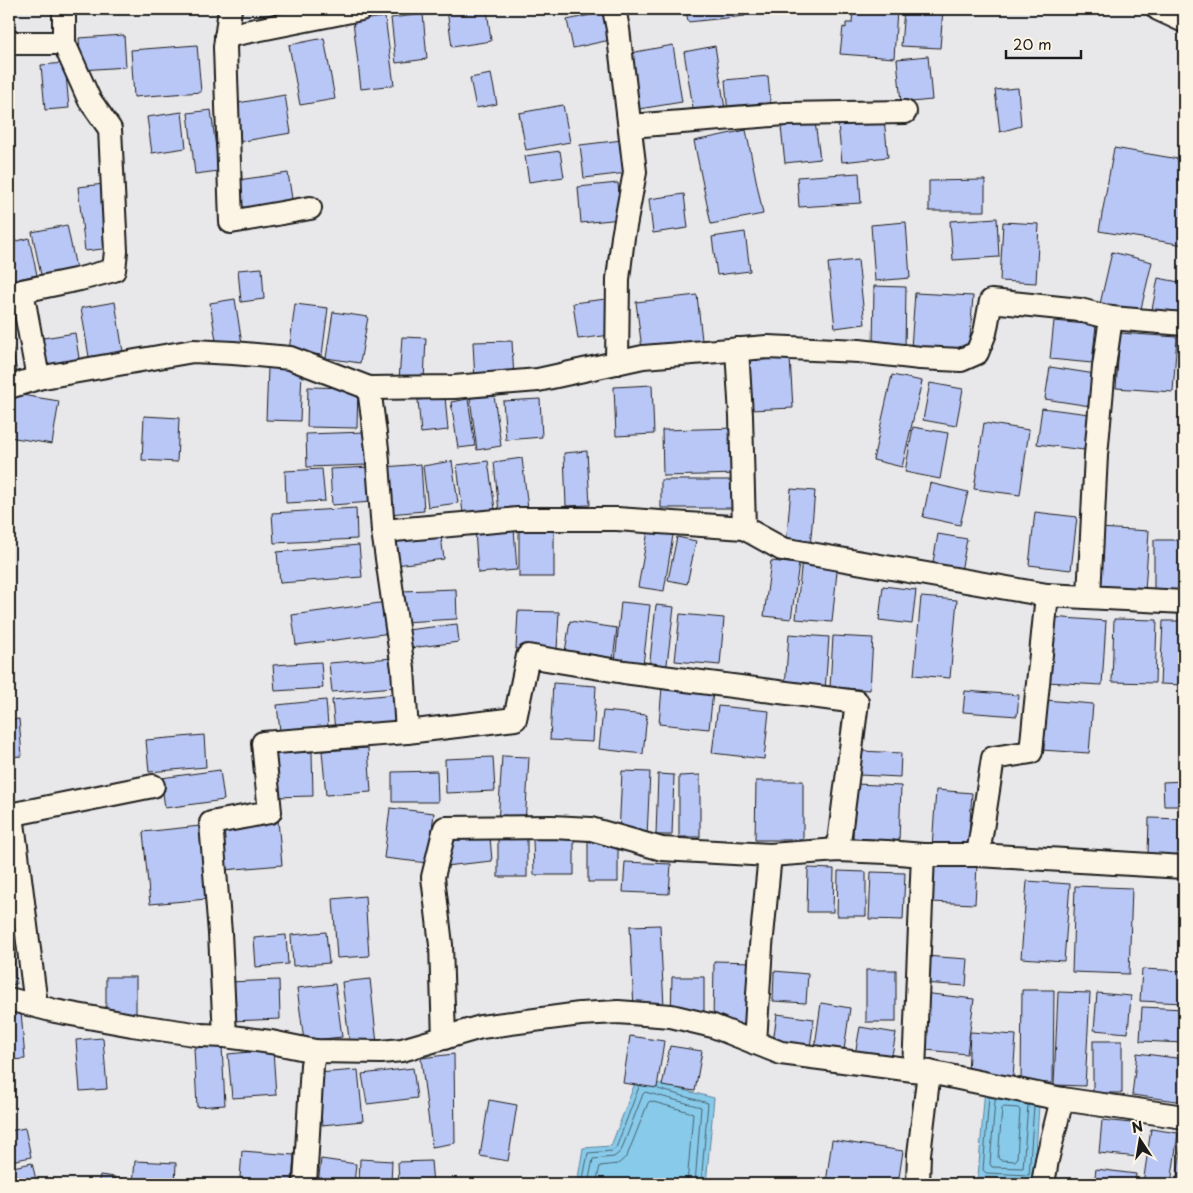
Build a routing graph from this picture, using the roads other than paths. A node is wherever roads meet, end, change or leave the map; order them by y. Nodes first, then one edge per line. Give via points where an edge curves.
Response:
1 (64, 9) edge
2 (230, 9) edge
3 (362, 9) edge
4 (614, 9) edge
5 (1158, 9) edge
6 (1184, 21) edge
7 (226, 36) junction
8 (9, 43) edge
9 (64, 44) junction
10 (905, 112) dead end
11 (630, 126) junction
12 (310, 208) dead end
13 (15, 291) edge
14 (1111, 318) junction
15 (1184, 324) edge
16 (737, 349) junction
17 (617, 363) junction
18 (38, 378) junction
19 (9, 387) edge
20 (369, 388) junction
21 (744, 528) junction
22 (383, 532) junction
23 (1047, 595) junction
24 (1090, 596) junction
25 (1184, 602) edge
26 (407, 732) junction
27 (153, 786) dead end
28 (11, 815) edge
29 (838, 850) junction
30 (770, 855) junction
31 (923, 855) junction
32 (978, 855) junction
33 (1184, 867) edge
34 (9, 999) edge
35 (36, 1005) junction
36 (226, 1036) junction
37 (444, 1038) junction
38 (755, 1043) junction
39 (315, 1051) junction
40 (922, 1071) junction
41 (1062, 1098) junction
42 (1184, 1117) edge
43 (305, 1184) edge
44 (918, 1184) edge
45 (1043, 1184) edge

1 - 9 street
2 - 7 street
3 - 7 street
4 - 11 street
5 - 6 street
7 - 12 street via 231,222
8 - 9 street
9 - 13 street via 89,99 110,129 116,251 114,270 80,280
10 - 11 street via 785,114
11 - 17 street via 635,172 622,237 618,279
13 - 18 street
14 - 15 street
14 - 16 street via 1080,310 991,301 985,333 977,353 961,360 859,351
14 - 24 street via 1097,445
16 - 17 street via 643,357
16 - 21 street
17 - 20 street via 538,380 454,387
18 - 19 street
18 - 20 street via 194,351 290,358
20 - 22 street
21 - 22 street via 617,520 518,519
21 - 23 street via 782,549
22 - 26 street via 403,669
23 - 24 street
23 - 32 street via 1031,752 993,758
24 - 25 street
26 - 29 street via 515,719 528,656 624,672 857,702
26 - 36 street via 263,743 270,812 211,823
27 - 28 street
28 - 35 street
29 - 30 street
29 - 31 street
30 - 37 street via 662,849 591,829 445,828 433,877
30 - 38 street
31 - 32 street
31 - 40 street
32 - 33 street
34 - 35 street
35 - 36 street via 132,1025
36 - 39 street
37 - 38 street via 481,1027 618,1012 671,1016 713,1026
37 - 39 street via 402,1050
38 - 40 street via 782,1053
39 - 43 street
40 - 41 street
40 - 44 street
41 - 42 street
41 - 45 street

